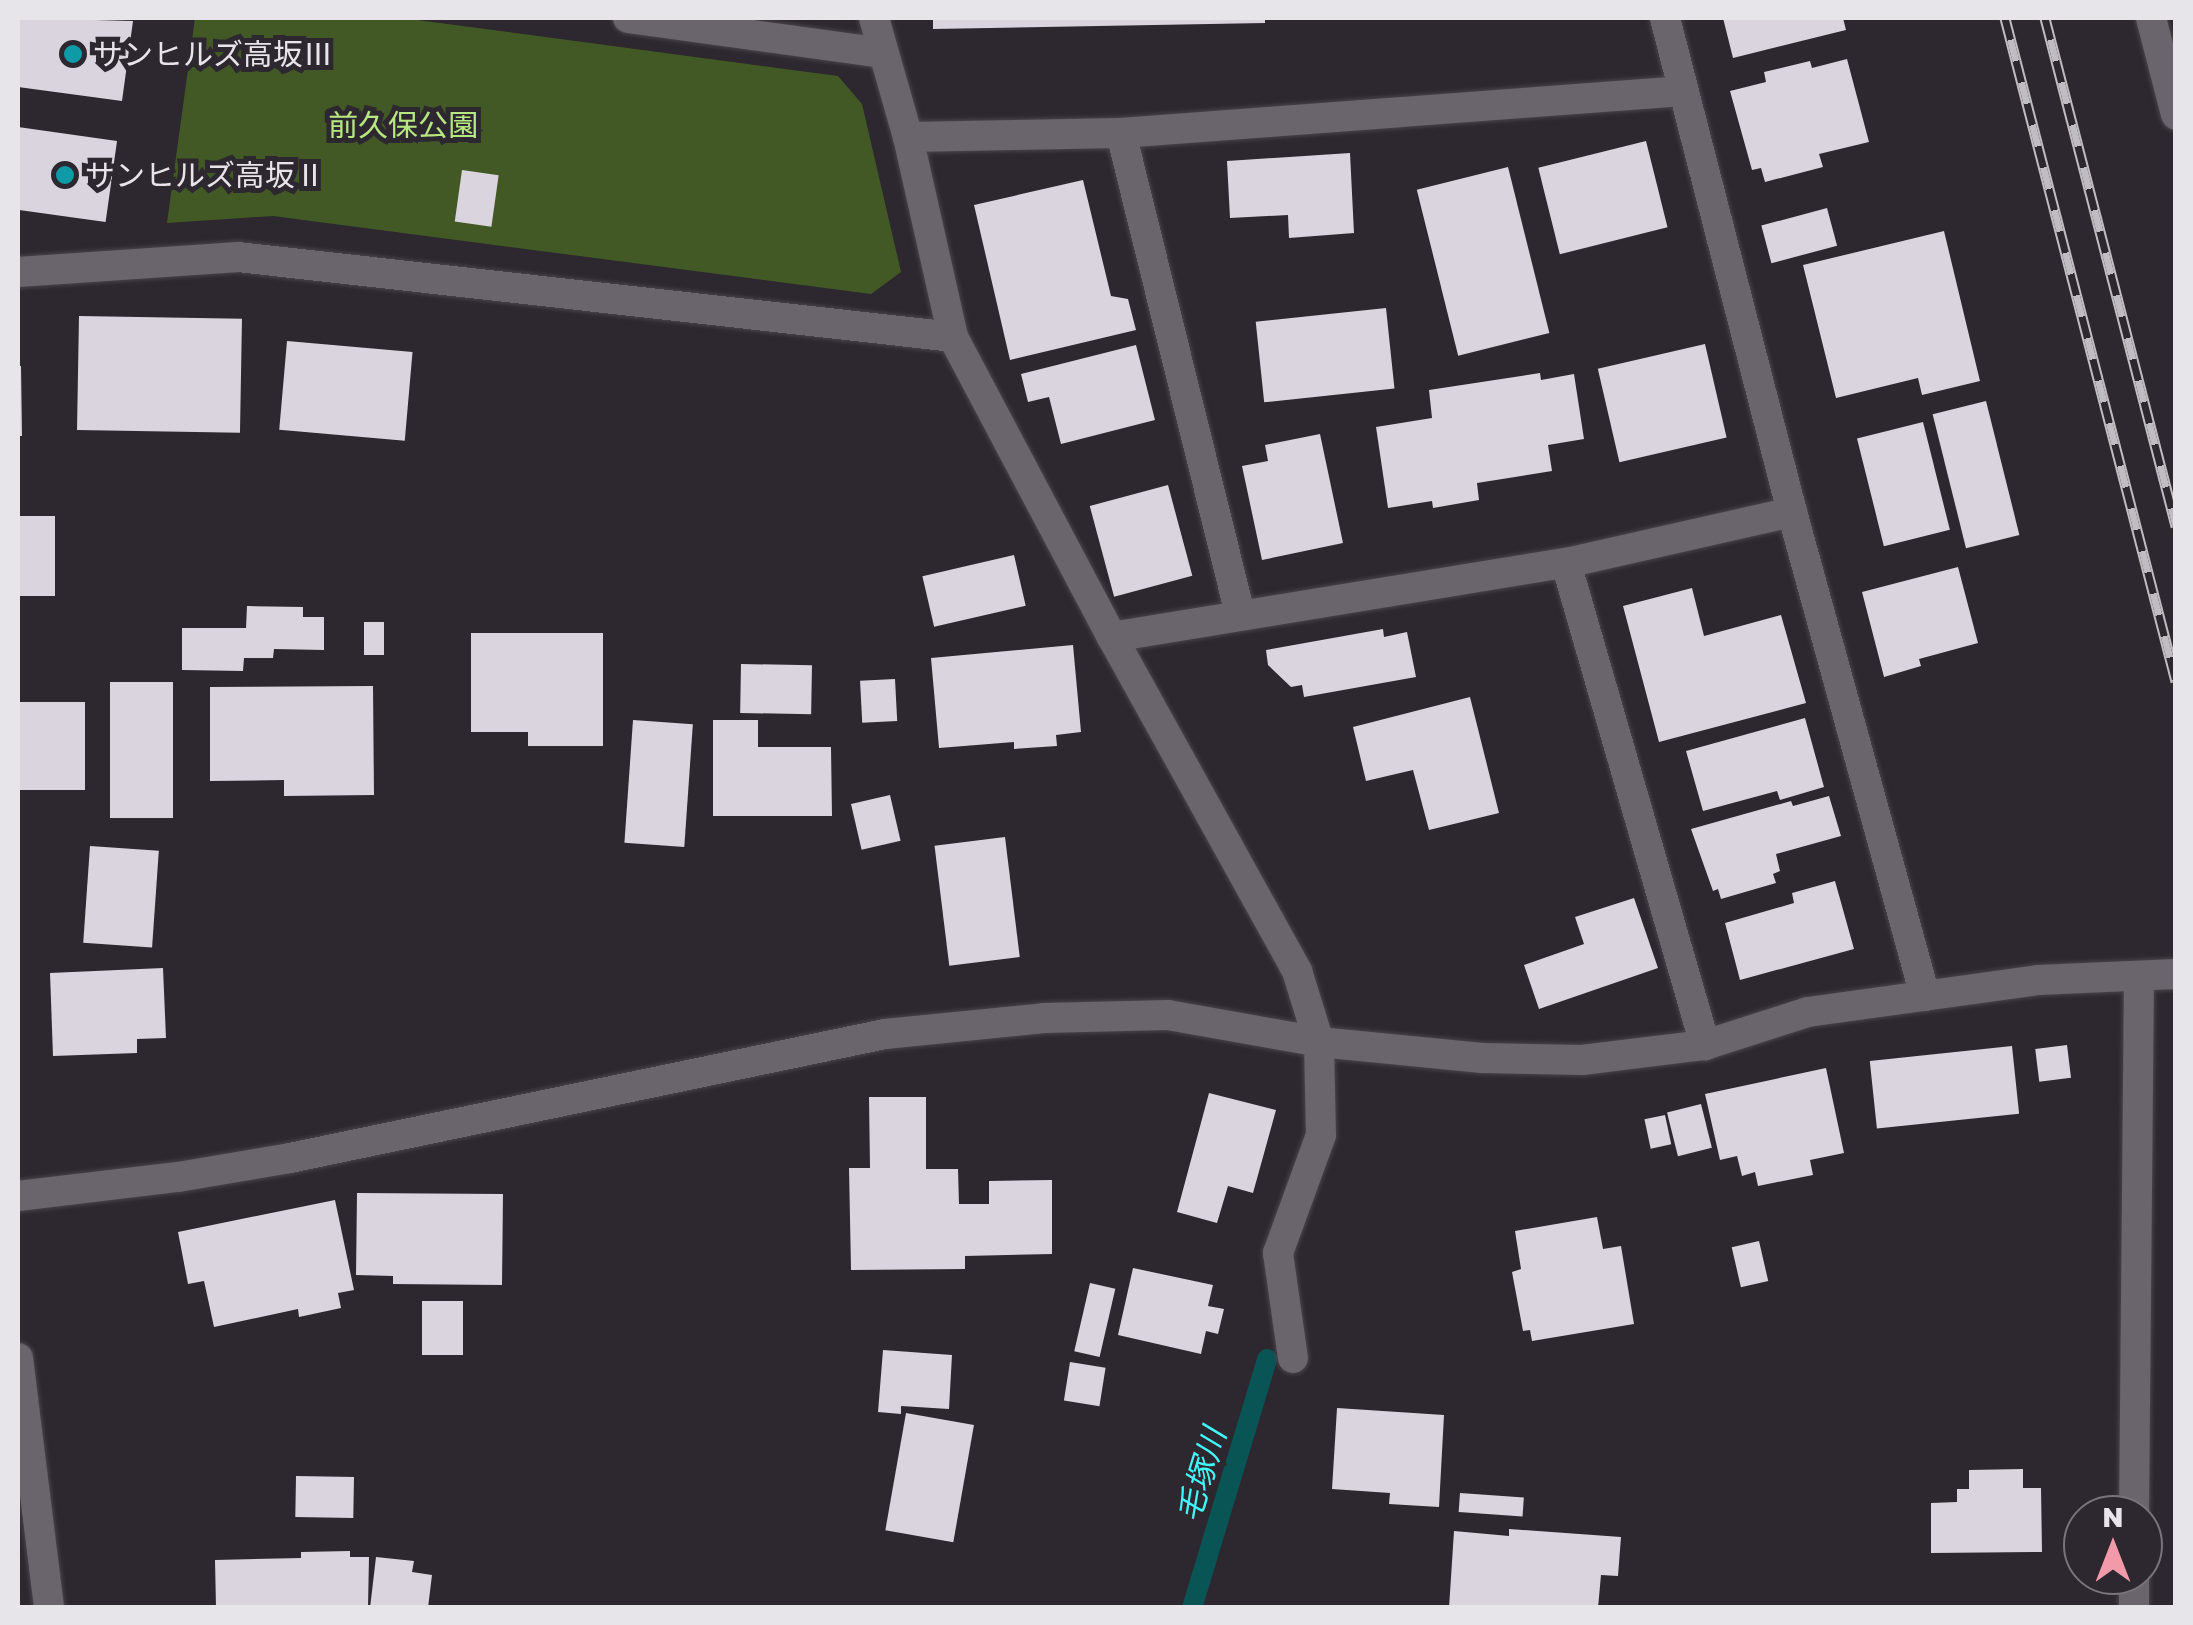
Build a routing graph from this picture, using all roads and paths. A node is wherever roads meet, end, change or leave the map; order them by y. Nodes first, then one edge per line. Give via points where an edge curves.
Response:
1 (628, 18) edge
2 (874, 18) edge
3 (1665, 18) edge
4 (2152, 18) edge
5 (882, 53) junction
6 (1683, 91) junction
7 (2174, 105) edge
8 (1121, 133) junction
9 (908, 138) junction
10 (18, 272) edge
11 (953, 337) junction
12 (1792, 512) junction
13 (1566, 562) junction
14 (1240, 613) junction
15 (1112, 637) junction
16 (2176, 974) edge
17 (2139, 978) junction
18 (1925, 996) junction
19 (1319, 1042) junction
20 (1704, 1045) junction
21 (18, 1196) edge
22 (18, 1358) edge
23 (1293, 1358) dead end
24 (2134, 1495) edge
25 (49, 1608) edge

1 - 5 street
2 - 5 street
3 - 6 street
4 - 7 street
5 - 9 street
6 - 8 street
6 - 12 street
8 - 9 street
8 - 14 street
9 - 11 street
10 - 11 street via 238,257
11 - 15 street
12 - 13 street
12 - 18 street
13 - 14 street
13 - 20 street
14 - 15 street
15 - 19 street via 1297,970
16 - 17 street
17 - 18 street via 2038,980
17 - 24 street
18 - 20 street via 1808,1012
19 - 20 street via 1582,1060
19 - 21 street via 1168,1015 1044,1018 885,1034 290,1158
19 - 23 street via 1321,1135 1278,1253
22 - 25 street

